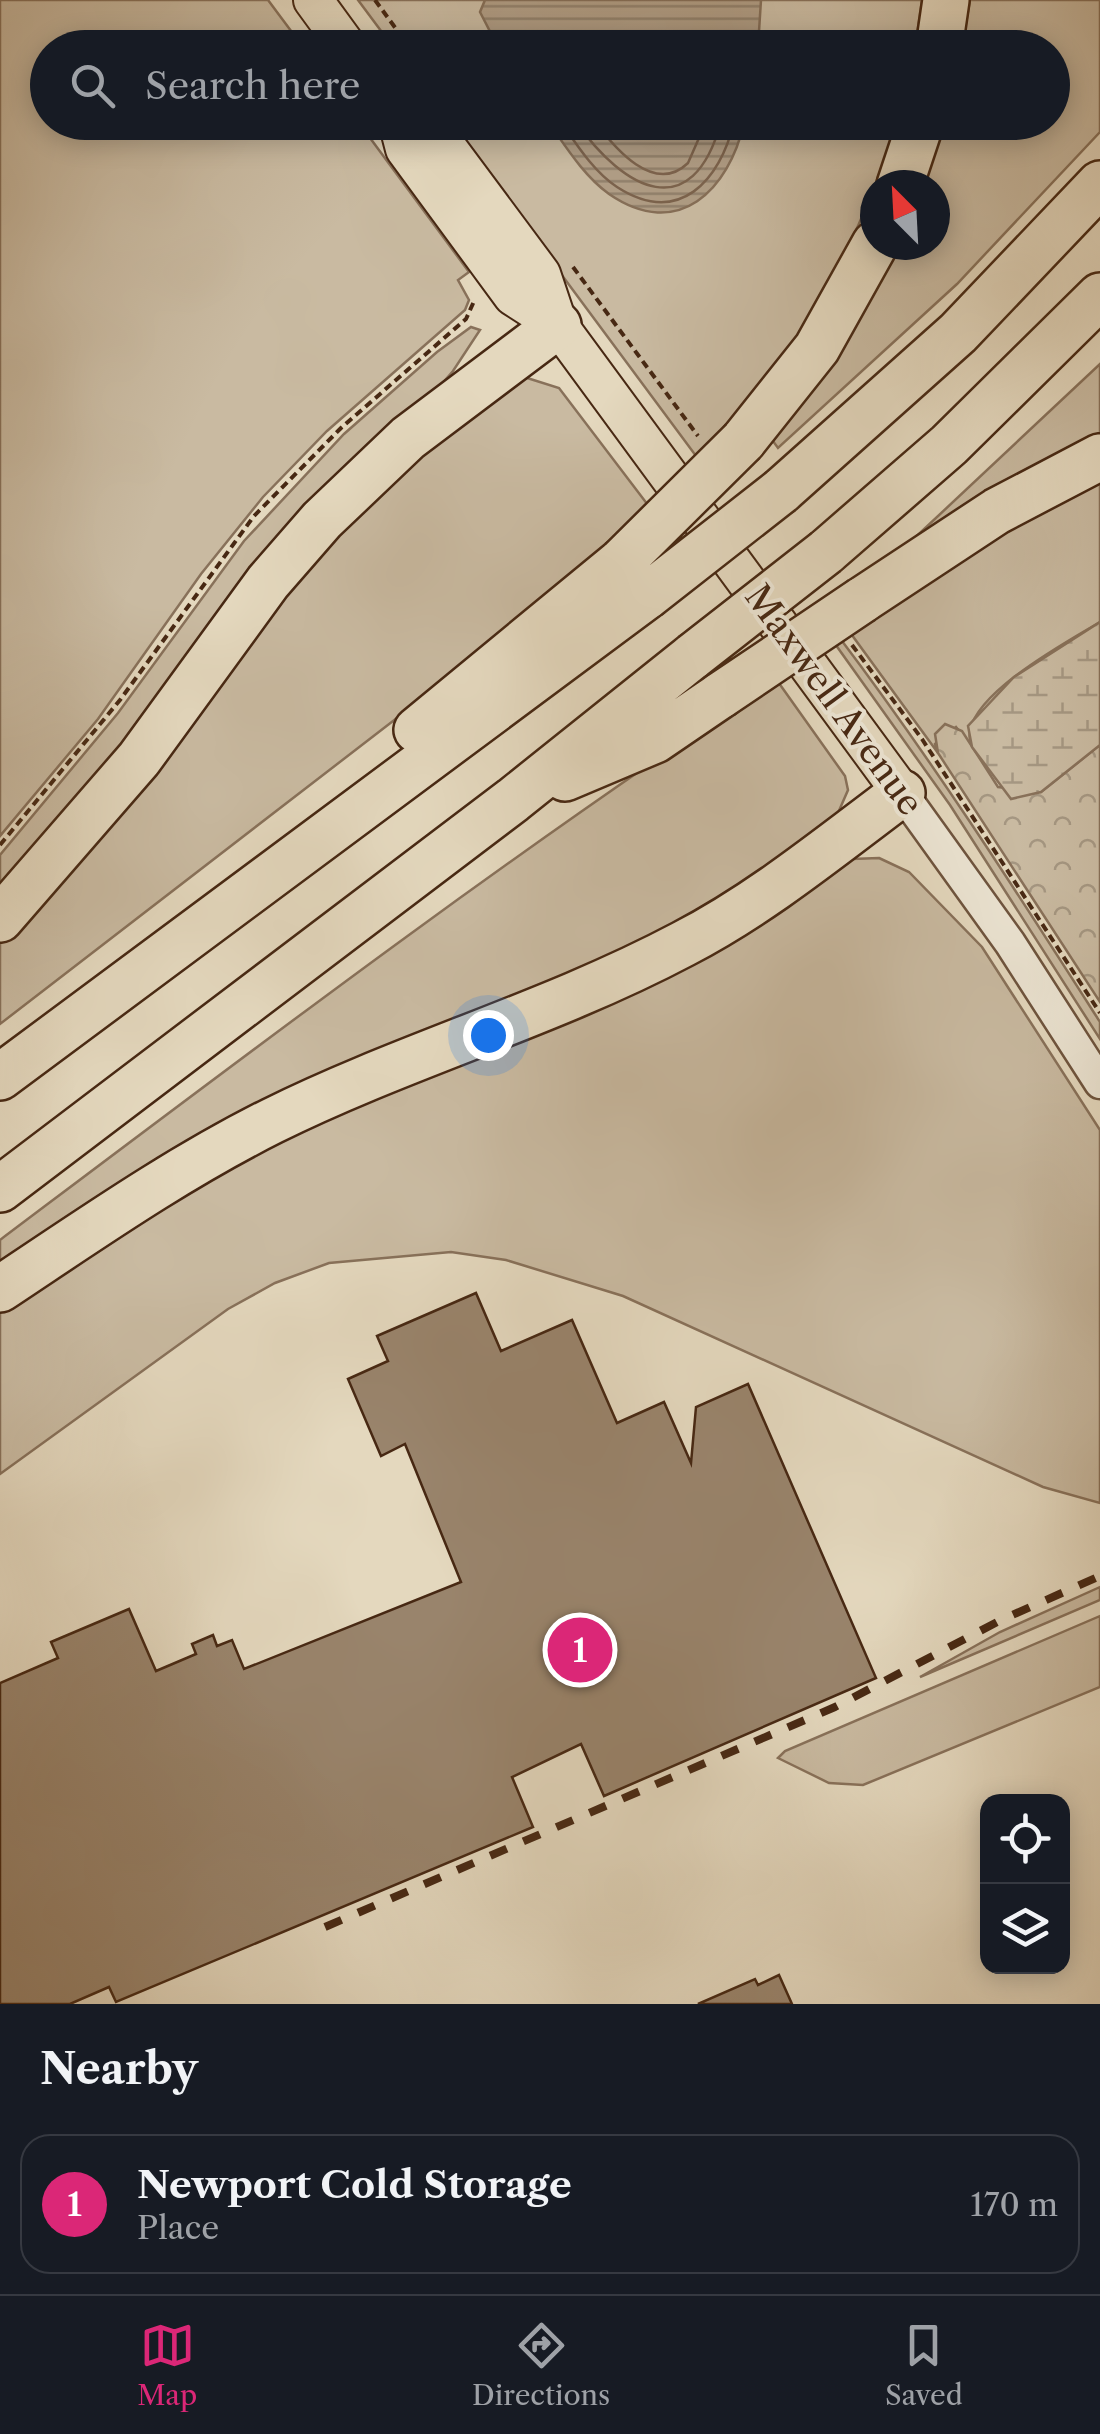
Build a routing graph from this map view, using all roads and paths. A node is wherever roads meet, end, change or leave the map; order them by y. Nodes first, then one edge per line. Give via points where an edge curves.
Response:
1 (313, 0) edge
2 (375, 0) edge
3 (946, 0) edge
4 (335, 30) edge
5 (397, 30) edge
6 (942, 30) edge
7 (403, 140) edge
8 (441, 140) edge
9 (915, 140) edge
10 (905, 170) edge
11 (1100, 184) edge
12 (866, 260) edge
13 (474, 292) dead end
14 (1100, 296) edge
15 (558, 325) junction
16 (1100, 458) edge
17 (635, 579) junction
18 (902, 793) junction
19 (513, 800) junction
20 (0, 846) edge
21 (0, 919) edge
22 (14, 1066) edge
23 (1100, 1083) edge
24 (0, 1189) edge
25 (0, 1288) edge

1 - 4 main road
2 - 5 path
3 - 6 highway
7 - 15 main road, Maxwell Avenue via 513,296
8 - 15 main road, Maxwell Avenue via 541,274
9 - 10 highway
11 - 17 highway, bridge via 958,333 781,491
12 - 17 highway, bridge via 817,348
13 - 20 path via 462,323 352,416 254,516 120,700
14 - 19 highway, bridge via 950,446
15 - 18 main road, Maxwell Avenue
15 - 21 highway via 408,438 322,520 268,582 128,773
16 - 19 highway, bridge via 997,511 654,740
17 - 22 highway via 305,818
18 - 23 street, Maxwell Avenue
18 - 25 highway via 704,933 269,1123 172,1176
19 - 24 highway

